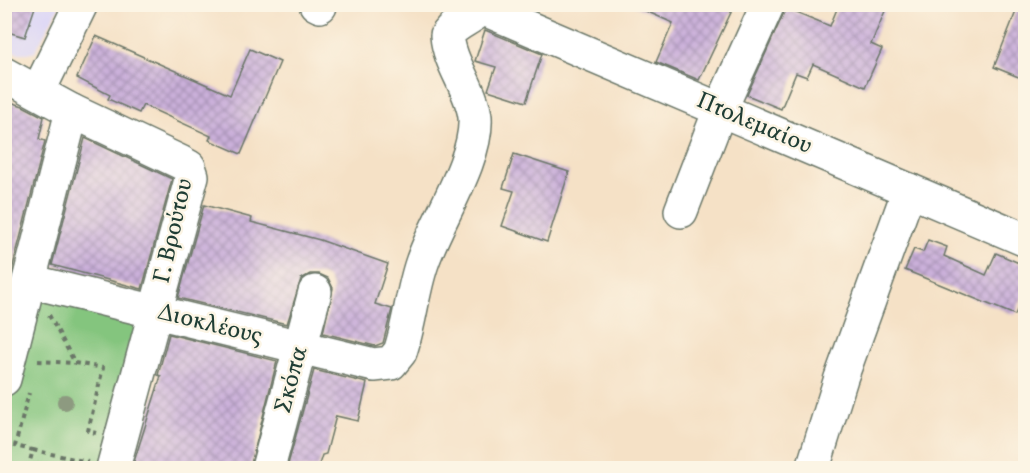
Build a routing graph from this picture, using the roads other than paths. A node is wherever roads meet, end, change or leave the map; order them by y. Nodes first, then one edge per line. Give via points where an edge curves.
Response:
1 (81, 4) edge
2 (768, 4) edge
3 (483, 6) edge
4 (4, 74) edge
5 (38, 92) junction
6 (720, 110) junction
7 (72, 111) junction
8 (909, 190) junction
9 (681, 211) dead end
10 (1026, 240) edge
11 (29, 281) junction
12 (315, 292) dead end
13 (154, 312) junction
14 (300, 347) junction
15 (21, 368) edge
16 (116, 458) edge
17 (268, 468) edge
18 (813, 468) edge

1 - 5 street
2 - 6 street
3 - 6 street, Πτολεμαίου
3 - 14 street, Διοκλέους via 447,35 473,109 473,133 467,158 422,262 398,356 391,363 374,365
4 - 5 street
5 - 7 street
6 - 8 street, Πτολεμαίου
6 - 9 street
7 - 11 street
7 - 13 street, Γ. Βρούτου via 189,167 192,176
8 - 10 street, Πτολεμαίου
8 - 18 street
11 - 13 street, Διοκλέους
11 - 15 street
12 - 14 street, Σκόπα
13 - 14 street, Διοκλέους
13 - 16 street, Γ. Βρούτου
14 - 17 street, Σκόπα

